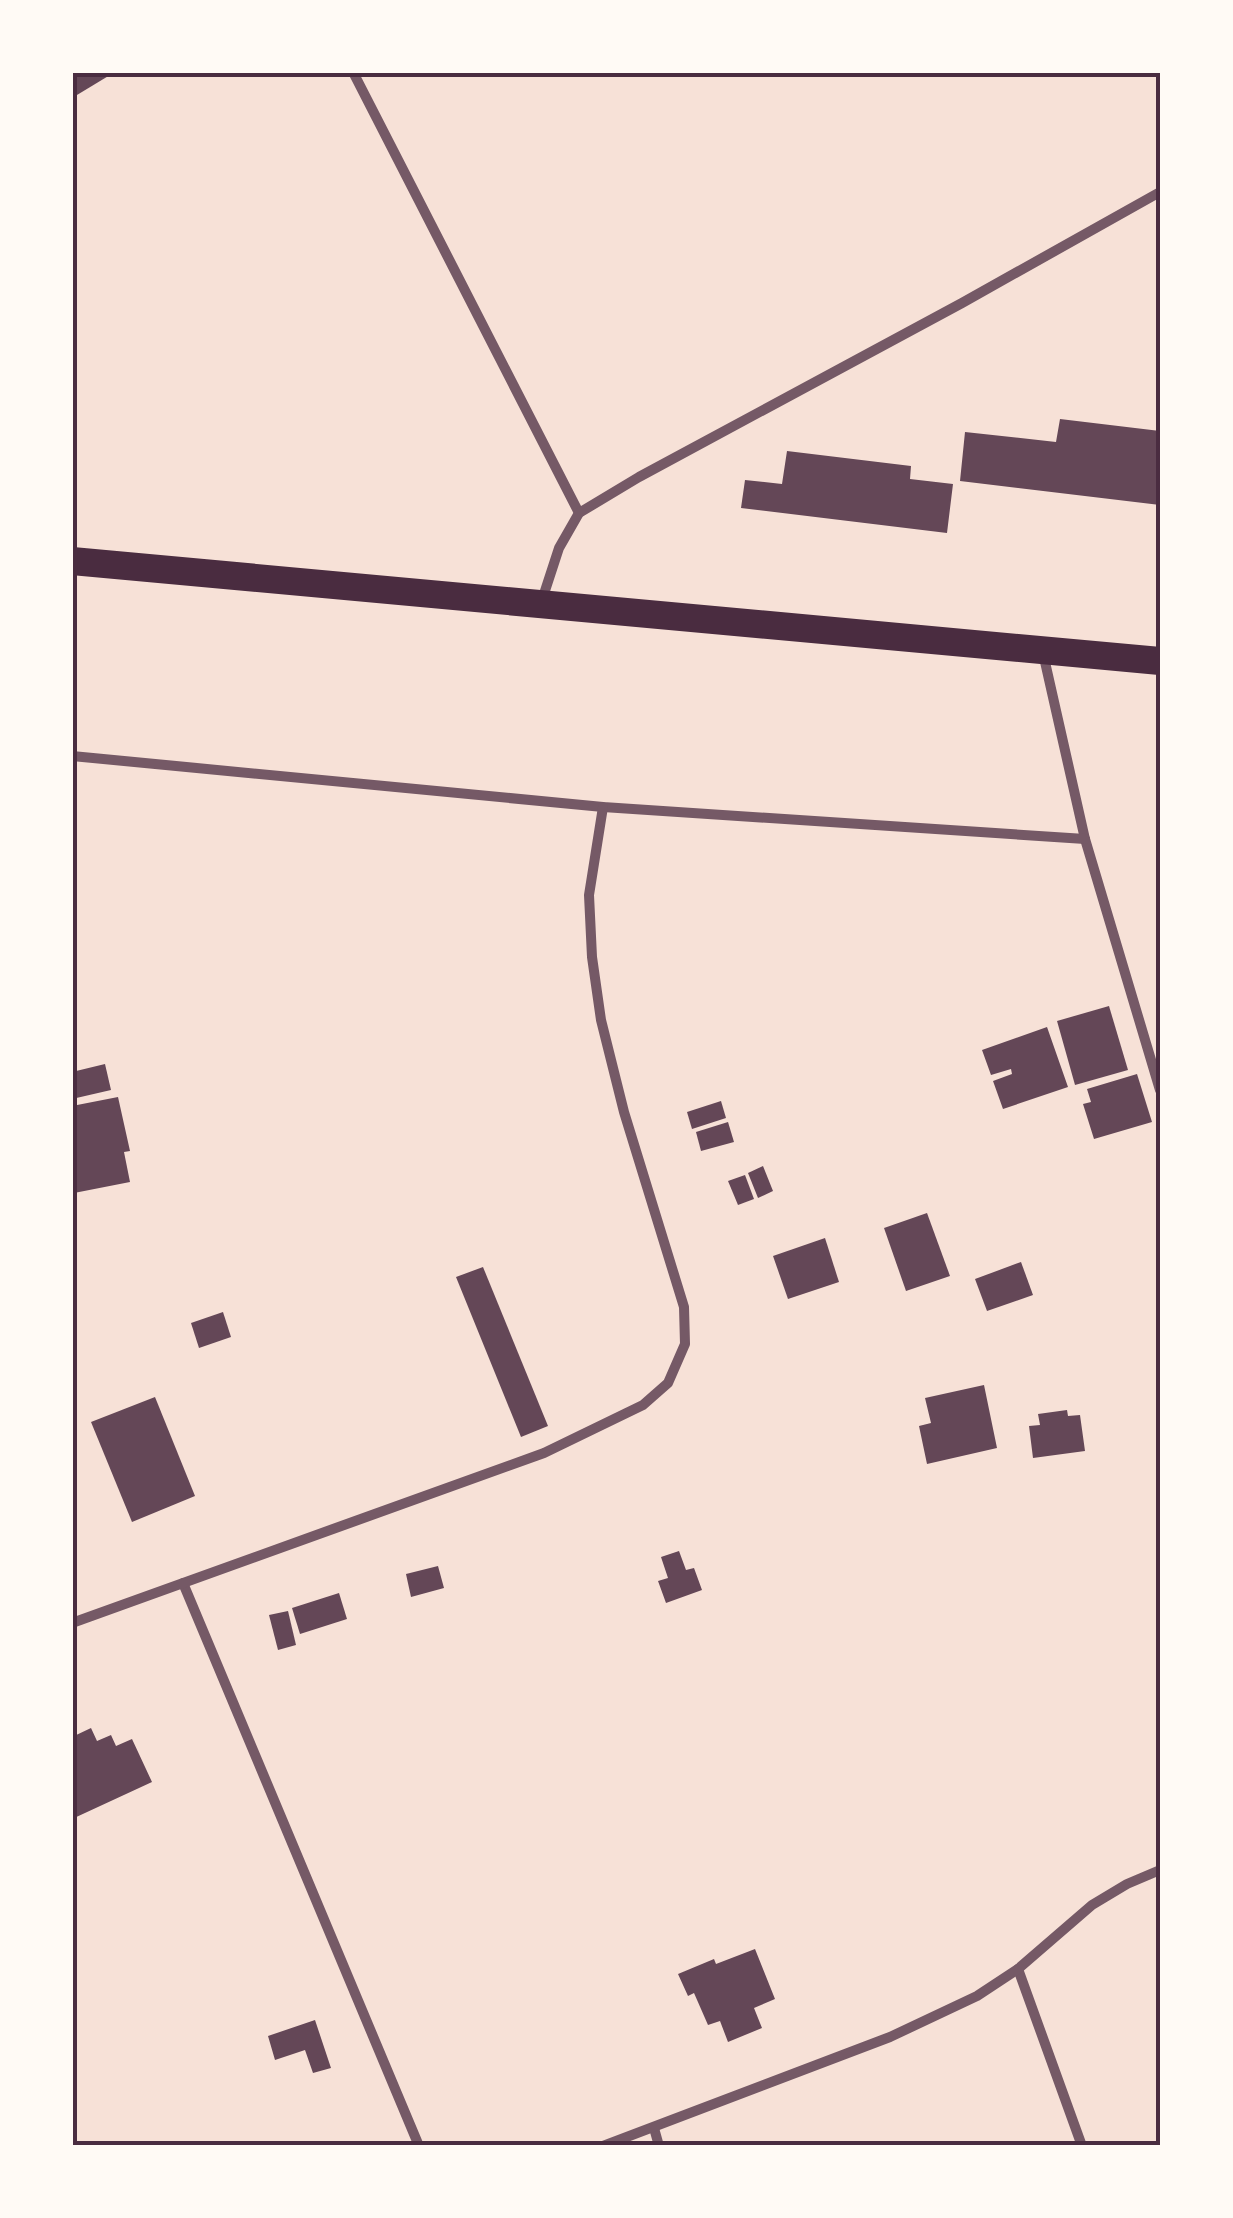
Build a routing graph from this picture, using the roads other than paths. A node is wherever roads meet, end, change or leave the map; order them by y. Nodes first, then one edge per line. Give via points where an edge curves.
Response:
1 (353, 72) edge
2 (1160, 192) edge
3 (579, 513) junction
4 (72, 561) edge
5 (541, 604) junction
6 (1043, 652) junction
7 (1160, 662) edge
8 (72, 756) edge
9 (604, 807) junction
10 (1085, 838) junction
11 (1160, 1090) edge
12 (183, 1584) junction
13 (72, 1622) edge
14 (1160, 1870) edge
15 (1018, 1969) junction
16 (654, 2128) junction
17 (419, 2146) edge
18 (603, 2146) edge
19 (659, 2146) edge
20 (1082, 2146) edge

1 - 3 street
2 - 3 street
3 - 5 street
4 - 5 highway
5 - 6 highway
6 - 7 highway
6 - 10 street
8 - 9 street
9 - 10 street
9 - 12 street via 589,895 592,957 624,1112 684,1307 685,1344 668,1383 643,1405 544,1453
10 - 11 street
12 - 13 street
12 - 17 street
14 - 15 street via 1092,1905
15 - 16 street via 890,2037
15 - 20 street
16 - 18 street
16 - 19 street

